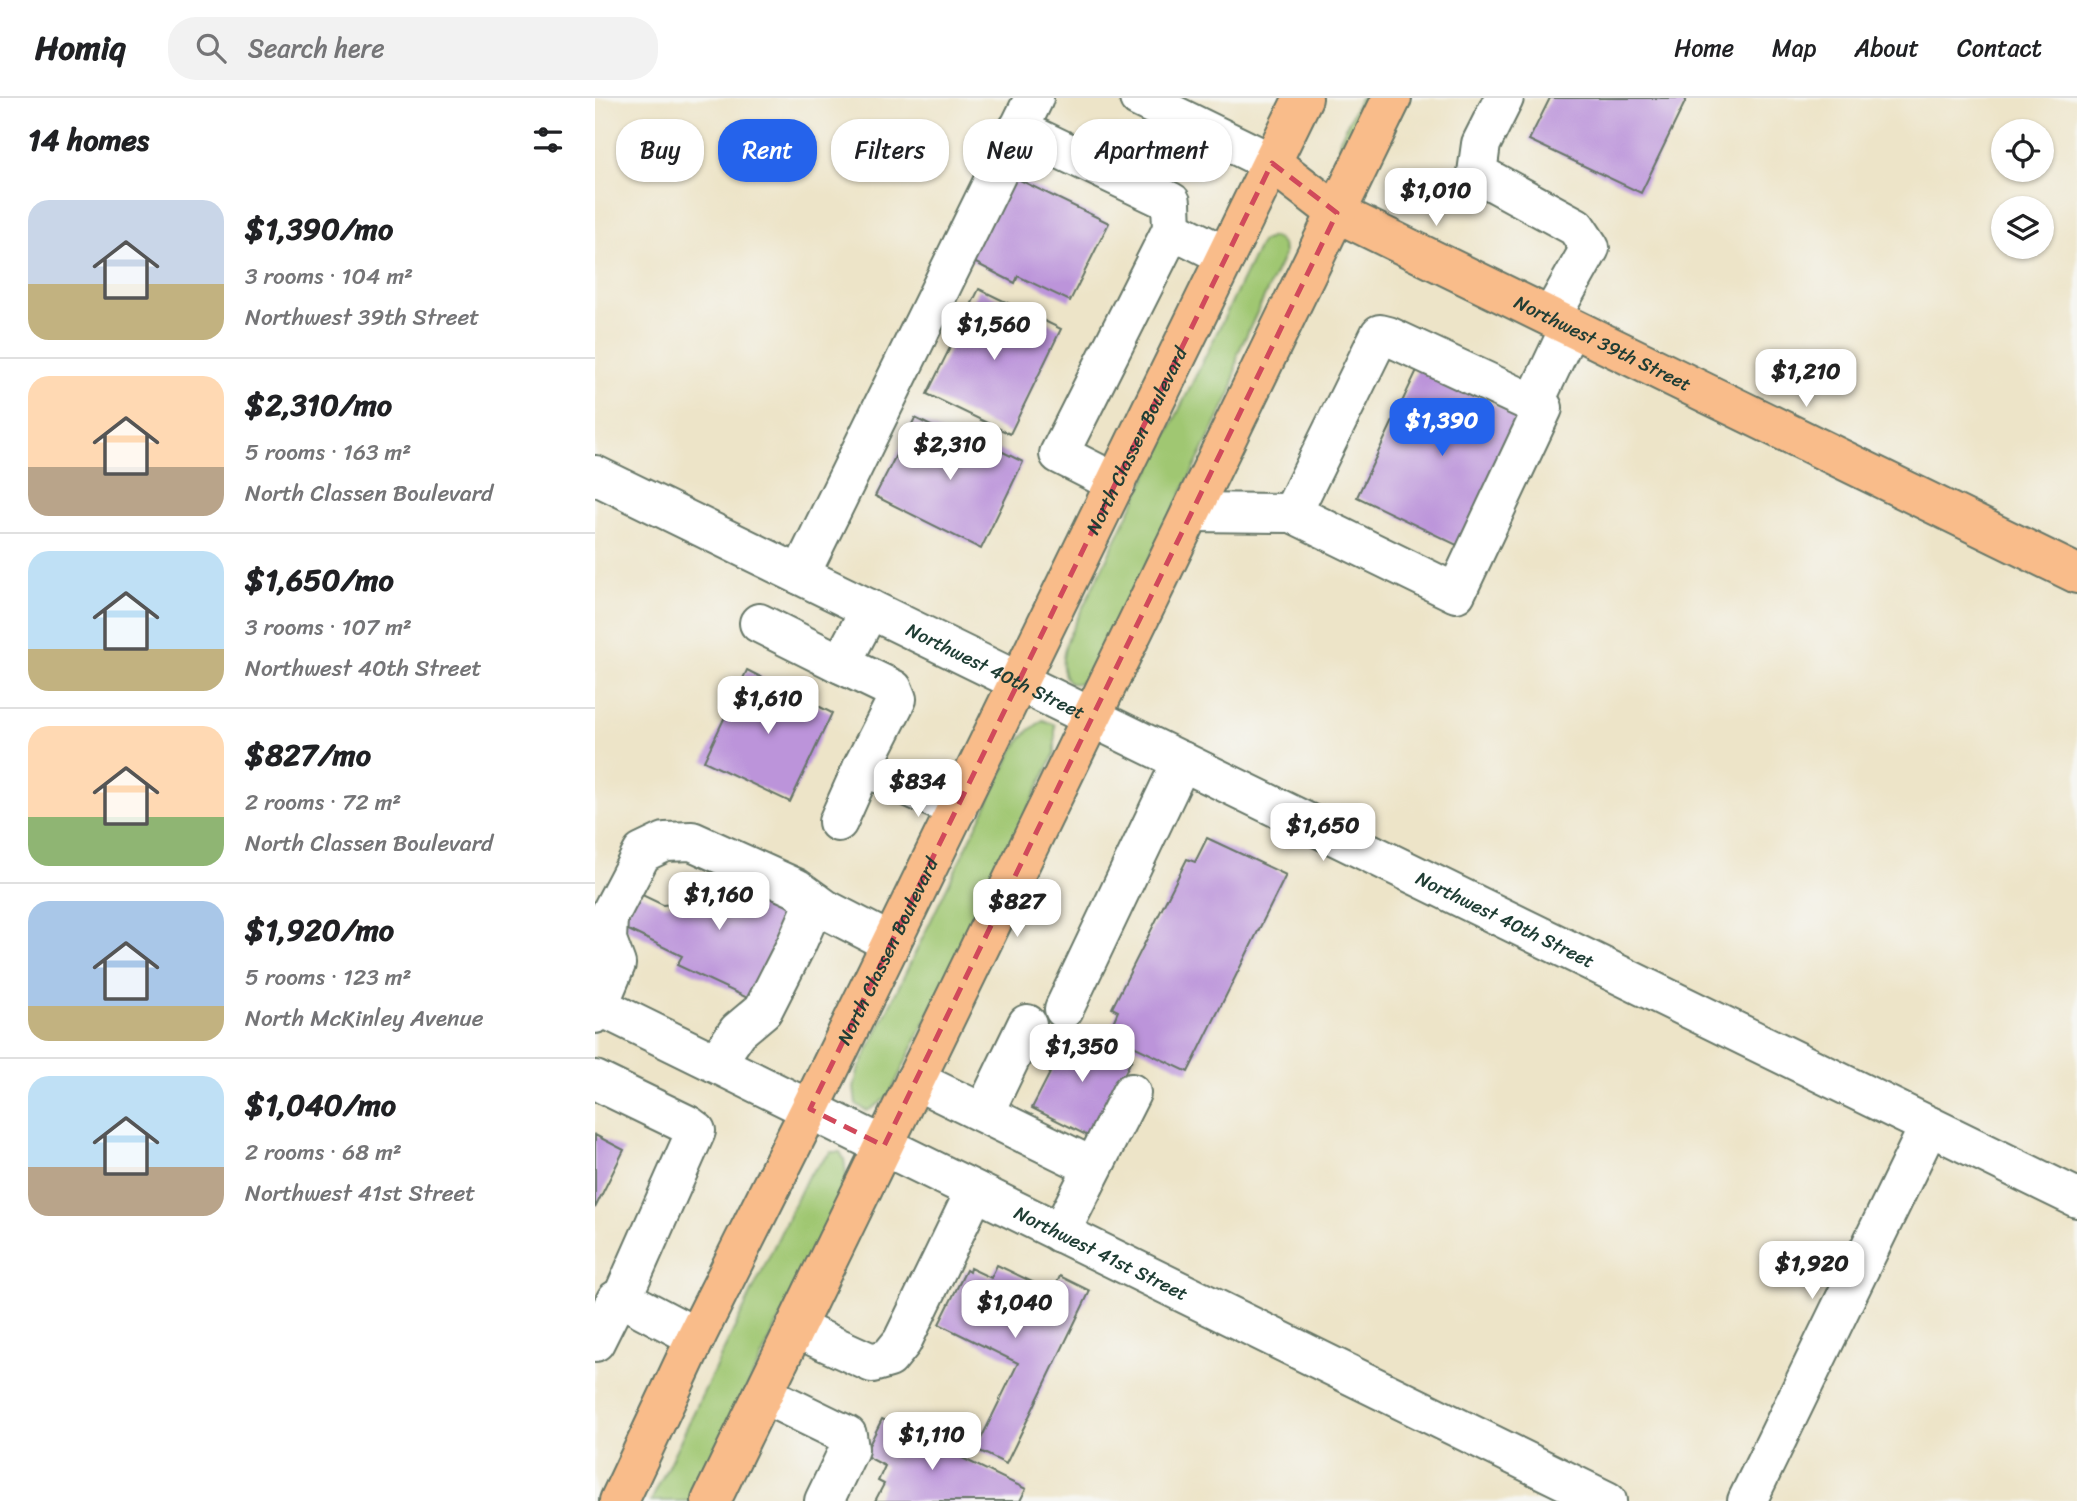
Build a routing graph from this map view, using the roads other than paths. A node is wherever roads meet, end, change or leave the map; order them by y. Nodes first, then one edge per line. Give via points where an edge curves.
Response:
1 (1139, 98) edge
2 (1303, 98) edge
3 (1392, 98) edge
4 (1504, 98) edge
5 (1026, 114) edge
6 (1272, 163) junction
7 (1337, 213) junction
8 (1172, 229) junction
9 (1226, 256) junction
10 (1560, 322) junction
11 (1538, 408) junction
12 (595, 475) edge
13 (1115, 483) junction
14 (1191, 512) junction
15 (1292, 513) junction
16 (2077, 574) edge
17 (800, 575) junction
18 (870, 609) junction
19 (759, 623) dead end
20 (841, 664) junction
21 (1019, 682) junction
22 (1091, 717) junction
23 (1182, 761) junction
24 (863, 766) junction
25 (957, 809) junction
26 (838, 822) dead end
27 (815, 902) junction
28 (891, 943) junction
29 (596, 1008) edge
30 (1064, 1009) dead end
31 (1027, 1024) dead end
32 (716, 1063) junction
33 (595, 1080) edge
34 (915, 1080) junction
35 (1131, 1093) dead end
36 (810, 1109) junction
37 (984, 1113) junction
38 (1929, 1126) junction
39 (884, 1146) junction
40 (1093, 1167) junction
41 (975, 1191) junction
42 (2077, 1198) edge
43 (1060, 1233) junction
44 (622, 1298) junction
45 (795, 1328) junction
46 (696, 1336) junction
47 (595, 1342) edge
48 (763, 1394) junction
49 (618, 1501) edge
50 (711, 1501) edge
51 (824, 1501) edge
52 (1607, 1501) edge
53 (1747, 1501) edge

1 - 6 street, Northwest 39th Street
2 - 6 main road, North Classen Boulevard
3 - 7 main road
4 - 10 street via 1481,144 1477,173 1576,227 1590,248
5 - 8 street via 1171,202
5 - 17 street
6 - 7 main road, Northwest 39th Street
6 - 9 main road, North Classen Boulevard
7 - 10 main road, Northwest 39th Street
7 - 14 main road
8 - 9 street
8 - 13 street via 1059,454
9 - 13 main road, North Classen Boulevard
10 - 11 street
10 - 16 main road, Northwest 39th Street
11 - 15 street via 1380,334
11 - 15 street via 1457,592
12 - 17 street, Northwest 40th Street
13 - 21 main road, North Classen Boulevard
14 - 15 street
14 - 22 main road
17 - 18 street, Northwest 40th Street
18 - 20 street
18 - 21 street, Northwest 40th Street
19 - 20 street
20 - 24 street via 893,689 897,699
21 - 22 street, Northwest 40th Street
21 - 25 main road, North Classen Boulevard
22 - 23 street, Northwest 40th Street
22 - 34 main road
23 - 30 street
23 - 38 street, Northwest 40th Street
24 - 25 street
24 - 26 street
25 - 28 main road, North Classen Boulevard
27 - 28 street
27 - 29 street via 796,888 692,841 665,842 642,853 608,918 607,940 616,964
27 - 32 street via 763,1010 738,1031
28 - 36 main road, North Classen Boulevard
29 - 32 street, Northwest 41st Street
31 - 37 street
32 - 36 street, Northwest 41st Street
33 - 44 street via 696,1132
34 - 37 street
34 - 39 main road
35 - 40 street
36 - 39 street, Northwest 41st Street
36 - 46 main road, North Classen Boulevard
37 - 40 street
38 - 42 street, Northwest 40th Street
38 - 53 street
39 - 41 street, Northwest 41st Street
39 - 45 main road
40 - 43 street
41 - 43 street, Northwest 41st Street
41 - 45 street via 902,1342 889,1358 872,1363
43 - 52 street, Northwest 41st Street
44 - 46 street
44 - 47 street via 615,1300
45 - 48 main road
46 - 49 main road, North Classen Boulevard
48 - 50 main road
48 - 51 street via 847,1435 849,1449

